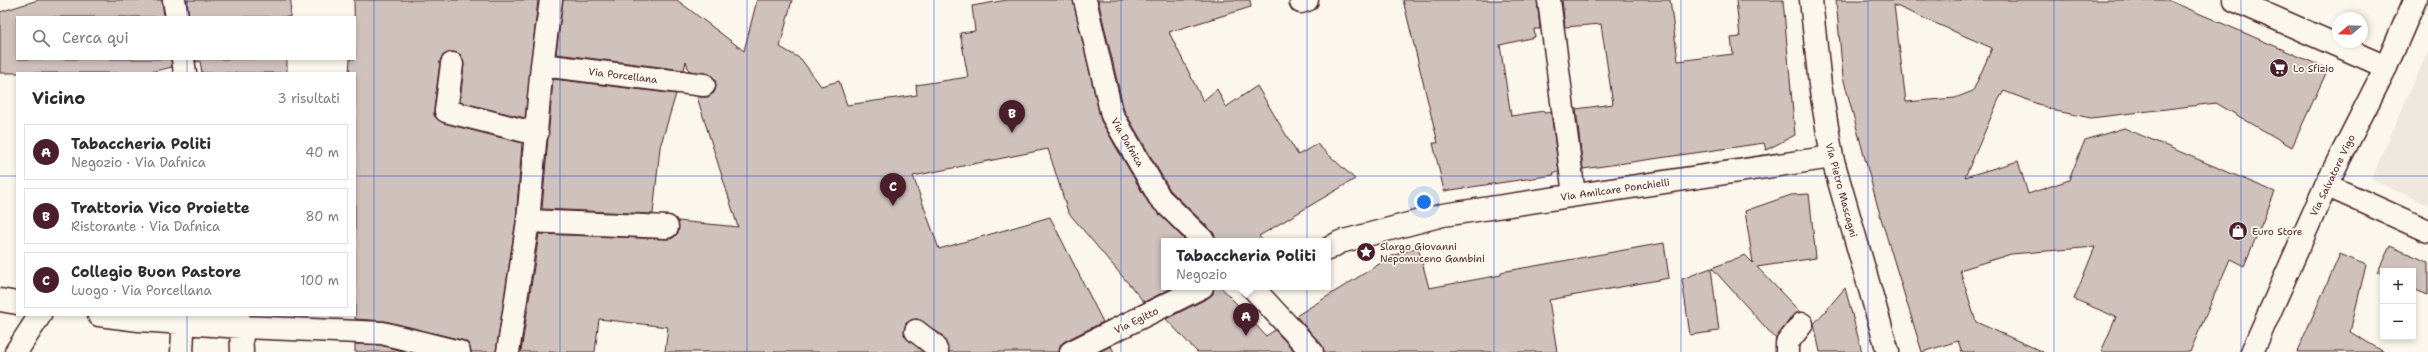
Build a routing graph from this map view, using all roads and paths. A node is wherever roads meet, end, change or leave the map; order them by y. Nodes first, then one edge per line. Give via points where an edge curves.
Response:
1 (174, 0) edge
2 (551, 0) edge
3 (1085, 0) edge
4 (1549, 0) edge
5 (1811, 0) edge
6 (2234, 0) edge
7 (2415, 0) edge
8 (177, 16) edge
9 (183, 60) edge
10 (452, 64) dead end
11 (542, 65) junction
12 (2386, 67) junction
13 (185, 72) edge
14 (704, 85) dead end
15 (537, 134) junction
16 (1832, 157) junction
17 (2326, 185) junction
18 (1574, 195) junction
19 (528, 221) junction
20 (667, 226) dead end
21 (2428, 231) edge
22 (1201, 238) edge
23 (1331, 247) edge
24 (1196, 290) edge
25 (1258, 290) edge
26 (0, 300) edge
27 (16, 303) edge
28 (39, 316) edge
29 (107, 316) edge
30 (184, 318) edge
31 (240, 321) edge
32 (1802, 324) dead end
33 (916, 331) dead end
34 (16, 352) edge
35 (182, 352) edge
36 (242, 352) edge
37 (459, 352) edge
38 (508, 352) edge
39 (937, 352) edge
40 (1071, 352) edge
41 (1312, 352) edge
42 (1787, 352) edge
43 (1888, 352) edge
44 (2252, 352) edge

1 - 8 street
2 - 11 street
3 - 22 street, Via Dafnica via 1112,115 1160,198
4 - 18 street
5 - 16 street, Via Pietro Mascagni via 1820,85
6 - 12 street
7 - 12 street, Via Salvatore Vigo
9 - 13 street
10 - 15 street via 446,111
11 - 14 street, Via Porcellana
11 - 15 street
12 - 17 street, Via Salvatore Vigo
15 - 19 street
16 - 18 street, Via Amilcare Ponchielli
16 - 43 street, Via Pietro Mascagni
17 - 21 street
17 - 44 street, Via Salvatore Vigo
18 - 23 street, Via Amilcare Ponchielli via 1443,215 1340,242
19 - 20 street
19 - 38 street
24 - 40 street, Via Egitto
25 - 41 street
26 - 27 street
28 - 34 street
29 - 30 street via 139,320
30 - 31 street
30 - 35 street
31 - 36 street
31 - 37 street via 281,327 382,333
32 - 42 street via 1787,343
33 - 39 street via 934,345

